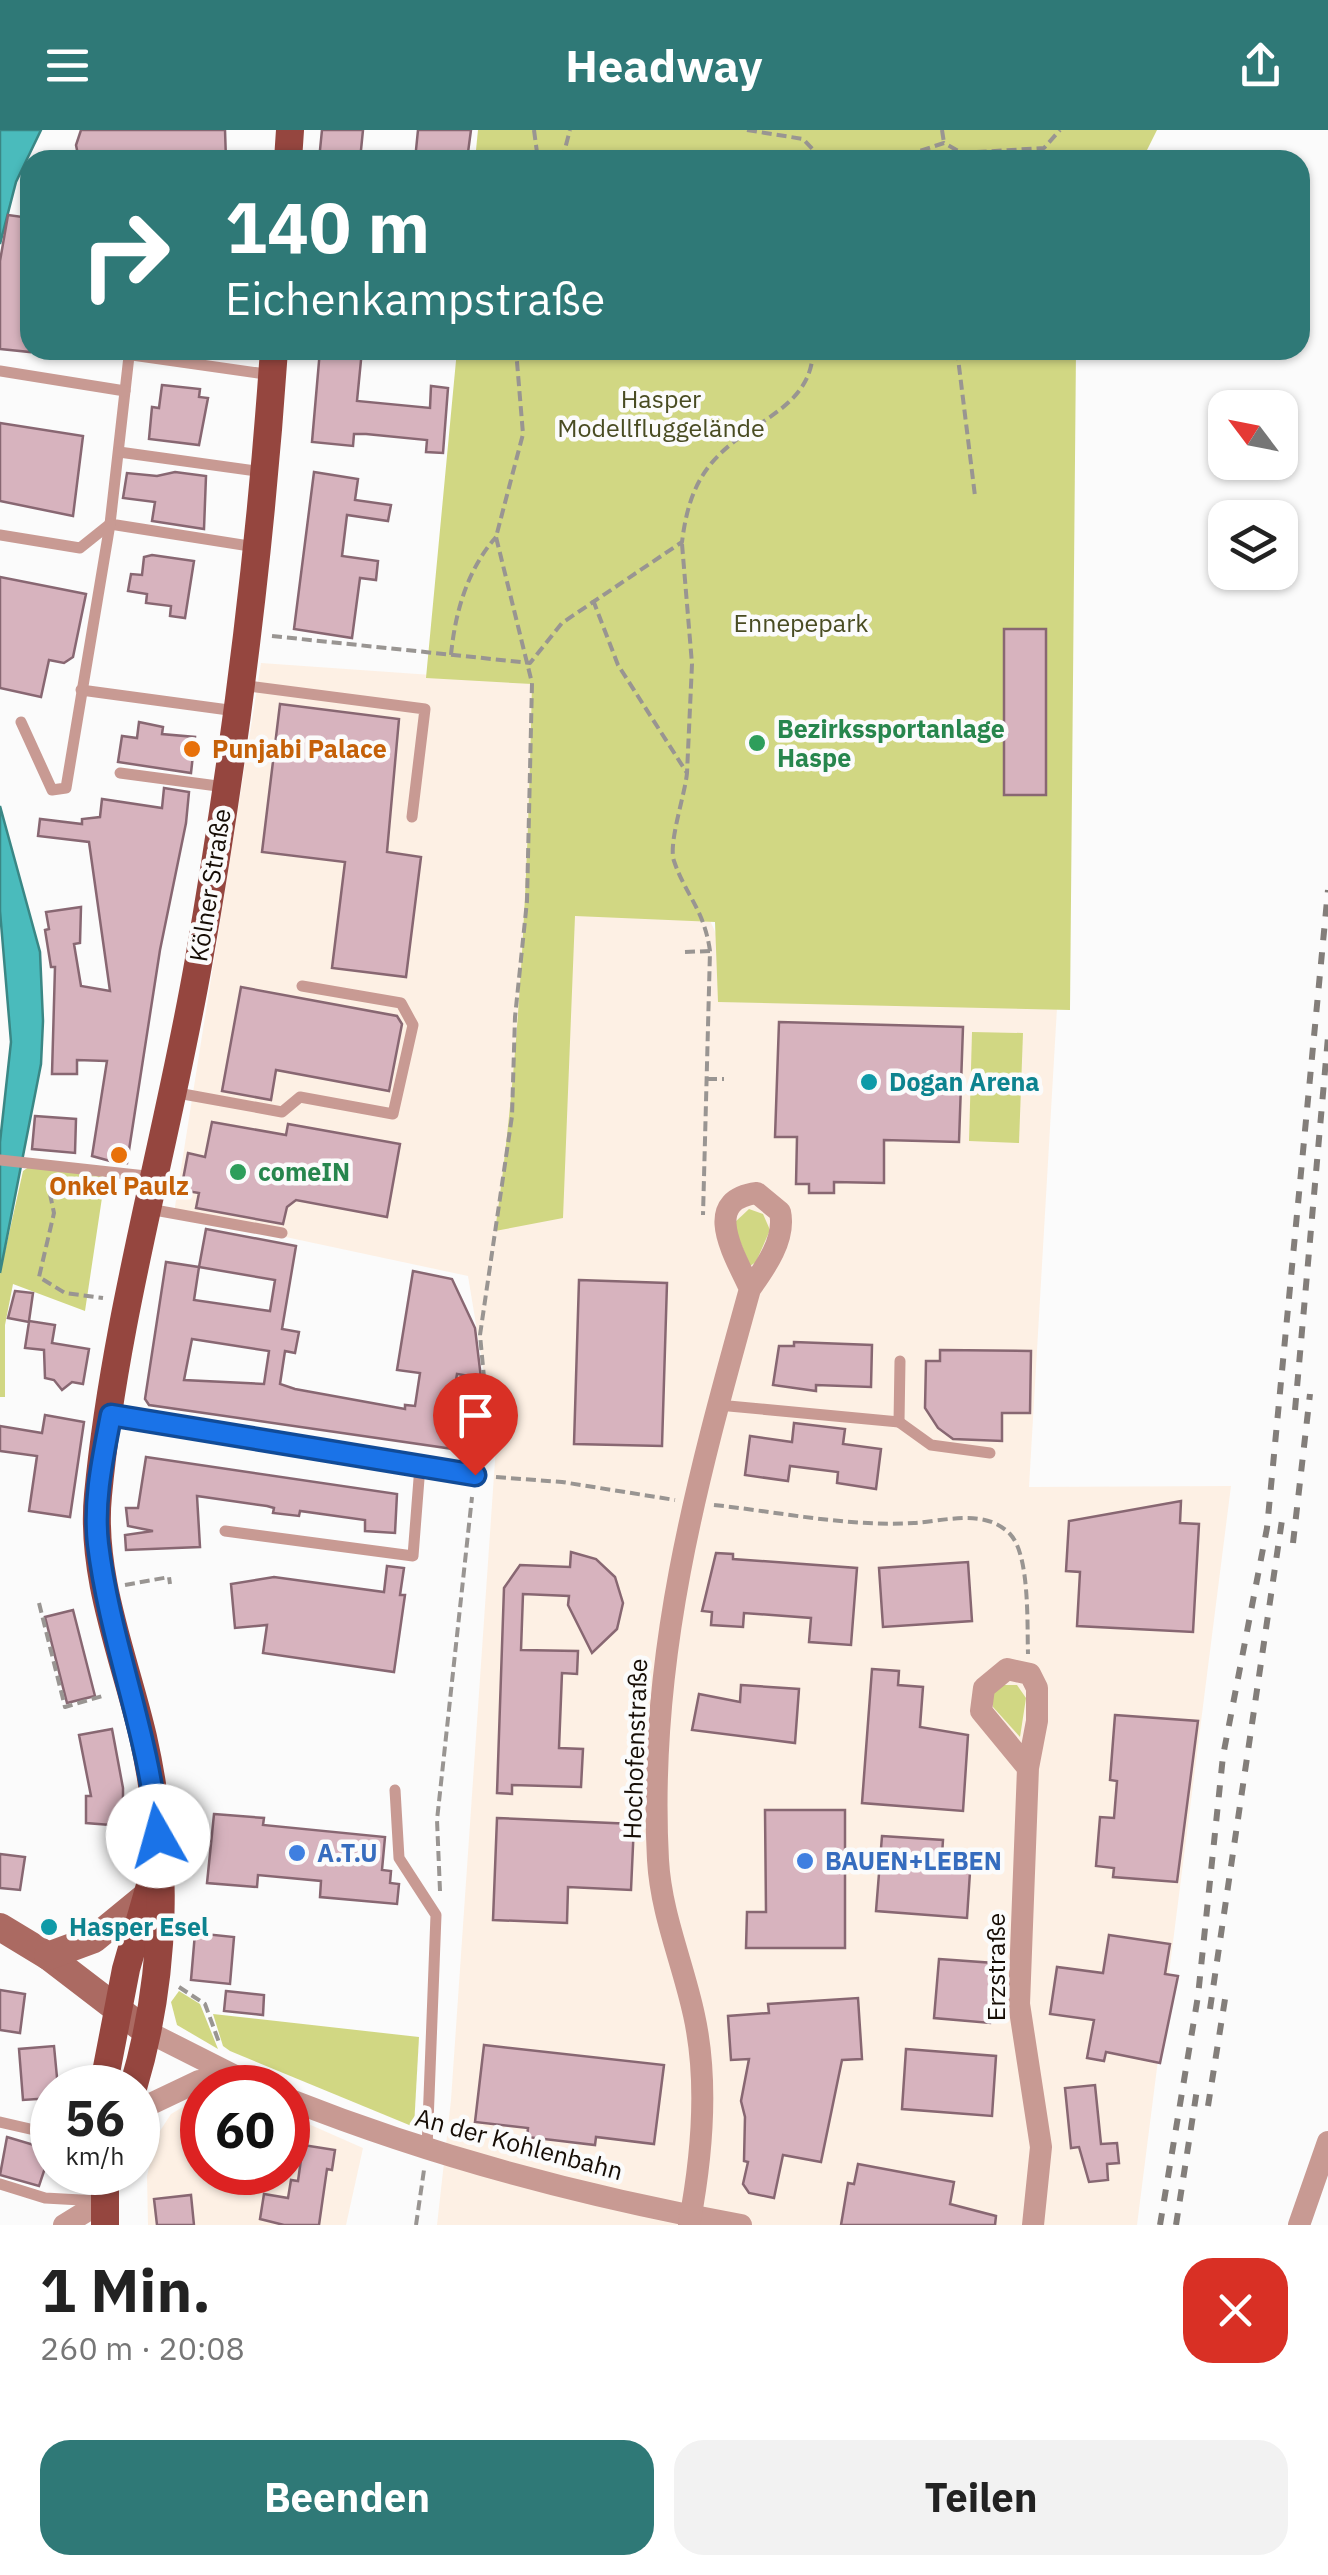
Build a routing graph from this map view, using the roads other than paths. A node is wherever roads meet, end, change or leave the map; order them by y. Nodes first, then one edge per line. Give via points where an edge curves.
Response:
1 (129, 360) edge
2 (225, 360) edge
3 (273, 362) edge
4 (0, 371) edge
5 (125, 391) junction
6 (119, 452) junction
7 (264, 472) junction
8 (110, 524) junction
9 (0, 534) edge
10 (256, 547) junction
11 (82, 690) junction
12 (238, 698) junction
13 (21, 722) dead end
14 (120, 773) dead end
15 (226, 787) junction
16 (412, 817) dead end
17 (302, 986) dead end
18 (172, 1092) junction
19 (0, 1160) edge
20 (155, 1177) junction
21 (148, 1209) junction
22 (282, 1233) dead end
23 (750, 1288) dead end
24 (900, 1360) dead end
25 (718, 1404) junction
26 (111, 1415) junction
27 (898, 1422) junction
28 (990, 1453) dead end
29 (420, 1466) junction
30 (475, 1475) road end
31 (225, 1531) dead end
32 (1028, 1768) junction
33 (395, 1790) dead end
34 (159, 1860) junction
35 (144, 1898) junction
36 (0, 1927) edge
37 (48, 1956) junction
38 (117, 2013) junction
39 (146, 2032) junction
40 (108, 2065) edge
41 (139, 2065) edge
42 (211, 2065) edge
43 (310, 2107) edge
44 (0, 2122) edge
45 (30, 2129) edge
46 (1328, 2142) edge
47 (427, 2149) junction
48 (0, 2184) edge
49 (104, 2199) edge
50 (690, 2220) edge
51 (64, 2225) edge
52 (740, 2225) edge
53 (1033, 2225) edge
54 (1299, 2225) edge

1 - 5 lane
2 - 3 lane
3 - 7 main road, Kölner Straße
4 - 5 lane
5 - 6 lane
6 - 7 lane
6 - 8 lane
7 - 10 main road, Kölner Straße
8 - 9 lane via 80,548
8 - 10 lane
8 - 11 lane
10 - 12 main road, Kölner Straße
11 - 12 lane
11 - 13 lane via 66,788 52,790
12 - 15 main road, Kölner Straße
12 - 16 lane via 425,709
14 - 15 lane
15 - 18 main road, Kölner Straße
17 - 18 lane via 401,1003 413,1024 393,1114 300,1097 282,1112
18 - 20 main road, Kölner Straße
19 - 20 lane
20 - 21 main road, Kölner Straße
21 - 22 lane
21 - 26 main road, Kölner Straße
23 - 25 street, Hochofenstraße
24 - 27 lane
25 - 27 lane
25 - 50 street, Hochofenstraße via 683,1501 657,1758 658,1864 700,2046 702,2138
26 - 29 street
26 - 34 main road, Kölner Straße via 98,1542 156,1802
27 - 28 lane via 931,1445
29 - 30 street
29 - 31 lane via 413,1556
32 - 32 street, Erzstraße via 1037,1688 1030,1674 998,1672 984,1688 980,1711
32 - 53 street, Erzstraße via 1019,2004 1041,2147
33 - 47 lane via 399,1858 436,1915
34 - 35 main road
34 - 39 main road, Kölner Straße via 161,1926
35 - 37 main road via 94,1939
35 - 38 main road
36 - 37 main road
37 - 38 main road
38 - 39 main road
38 - 40 main road
39 - 41 main road, Kölner Straße
39 - 42 street
43 - 47 street, An der Kohlenbahn
44 - 45 lane
46 - 54 street
47 - 50 street, An der Kohlenbahn
48 - 49 lane via 45,2198
49 - 51 street
50 - 52 street, An der Kohlenbahn

